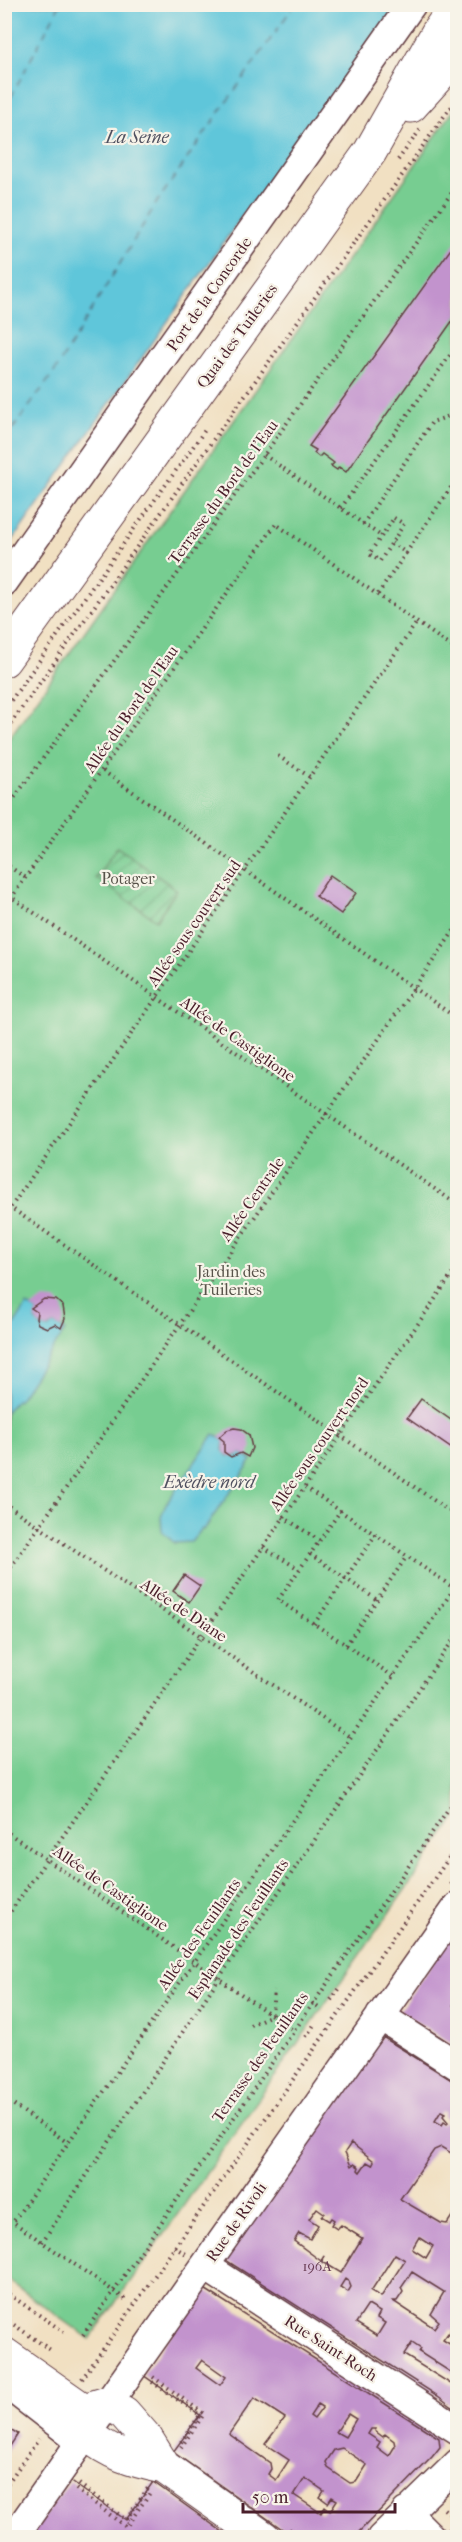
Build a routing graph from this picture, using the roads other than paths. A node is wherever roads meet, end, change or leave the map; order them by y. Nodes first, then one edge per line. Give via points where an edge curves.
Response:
1 (412, 4) edge
2 (457, 4) edge
3 (458, 54) edge
4 (370, 152) junction
5 (4, 582) edge
6 (4, 660) edge
7 (458, 1906) edge
8 (380, 2016) junction
9 (458, 2066) edge
10 (204, 2266) junction
11 (4, 2354) edge
12 (4, 2382) edge
13 (85, 2417) junction
14 (458, 2430) edge
15 (458, 2463) edge
16 (406, 2512) junction
17 (273, 2531) edge
18 (13, 2538) edge
19 (381, 2538) edge
20 (432, 2538) edge

1 - 5 street, Port de la Concorde
2 - 4 main road, Quai des Tuileries
3 - 4 main road
4 - 6 main road, Quai des Tuileries
7 - 8 street, Rue de Rivoli
8 - 9 street
8 - 10 street, Rue de Rivoli
10 - 13 street, Rue de Rivoli
10 - 14 street, Rue Saint-Roch
11 - 13 main road
12 - 13 street
13 - 17 main road via 101,2446 164,2469
13 - 18 street, Rue de Rivoli
15 - 16 street
16 - 19 street
16 - 20 street

